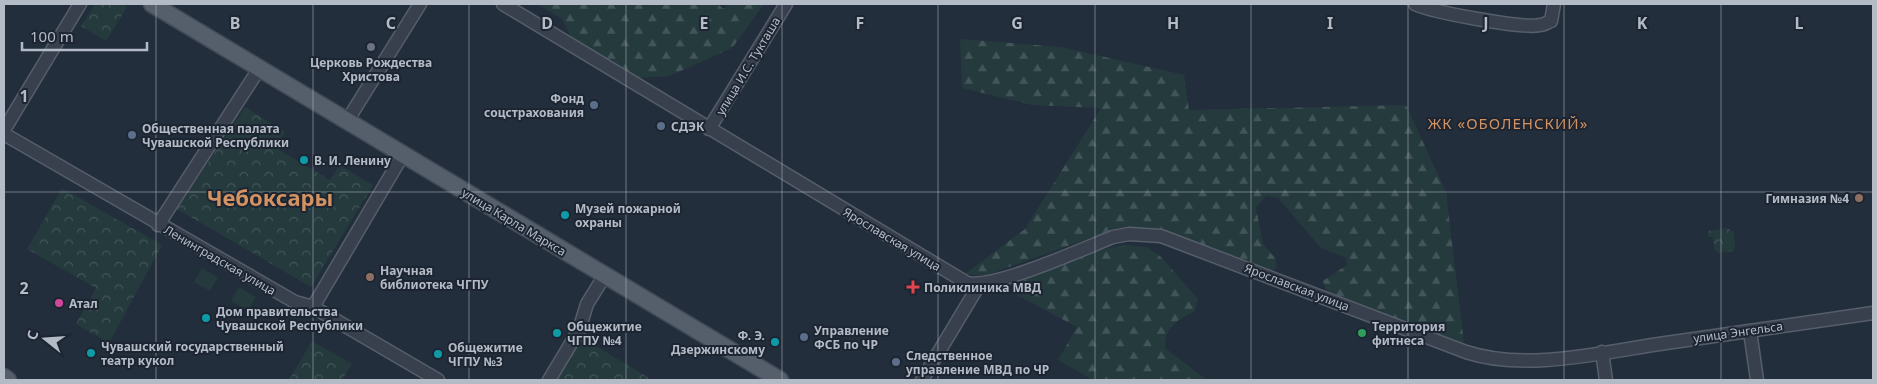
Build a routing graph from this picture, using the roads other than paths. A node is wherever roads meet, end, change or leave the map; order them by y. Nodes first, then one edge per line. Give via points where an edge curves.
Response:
1 (80, 4) edge
2 (152, 4) edge
3 (420, 4) edge
4 (503, 4) edge
5 (786, 4) edge
6 (1415, 4) edge
7 (1554, 4) edge
8 (255, 68) junction
9 (347, 121) junction
10 (709, 129) junction
11 (4, 130) edge
12 (4, 134) edge
13 (398, 163) junction
14 (158, 225) junction
15 (602, 279) junction
16 (979, 285) junction
17 (313, 307) junction
18 (1873, 313) edge
19 (1750, 331) junction
20 (718, 348) junction
21 (1602, 352) junction
22 (4, 377) edge
23 (8, 380) edge
24 (438, 380) edge
25 (549, 380) edge
26 (765, 380) edge
27 (780, 380) edge
28 (922, 380) edge
29 (1606, 380) edge
30 (1757, 380) edge

1 - 11 street
2 - 8 main road, улица Карла Маркса
3 - 9 street
4 - 10 street, Ярославская улица
5 - 10 street, улица И.С. Тукташа
6 - 7 street via 1434,11 1540,25 1551,21
8 - 9 main road, улица Карла Маркса
8 - 13 main road, улица Карла Маркса via 271,84
8 - 14 street
9 - 15 main road, улица Карла Маркса
10 - 16 street, Ярославская улица via 957,279
12 - 14 street, Ленинградская улица
13 - 15 main road, улица Карла Маркса
13 - 17 street
14 - 17 street, Ленинградская улица via 295,302
15 - 20 main road, улица Карла Маркса
15 - 25 street via 587,304 579,330
16 - 21 street, Ярославская улица via 1113,237 1144,234 1184,243 1478,356 1514,361
16 - 28 street
17 - 24 street, Ленинградская улица
18 - 19 street, улица Энгельса
19 - 21 street, улица Энгельса
19 - 30 street
20 - 26 main road, улица Карла Маркса
20 - 27 main road, улица Карла Маркса
21 - 29 street
22 - 23 main road

